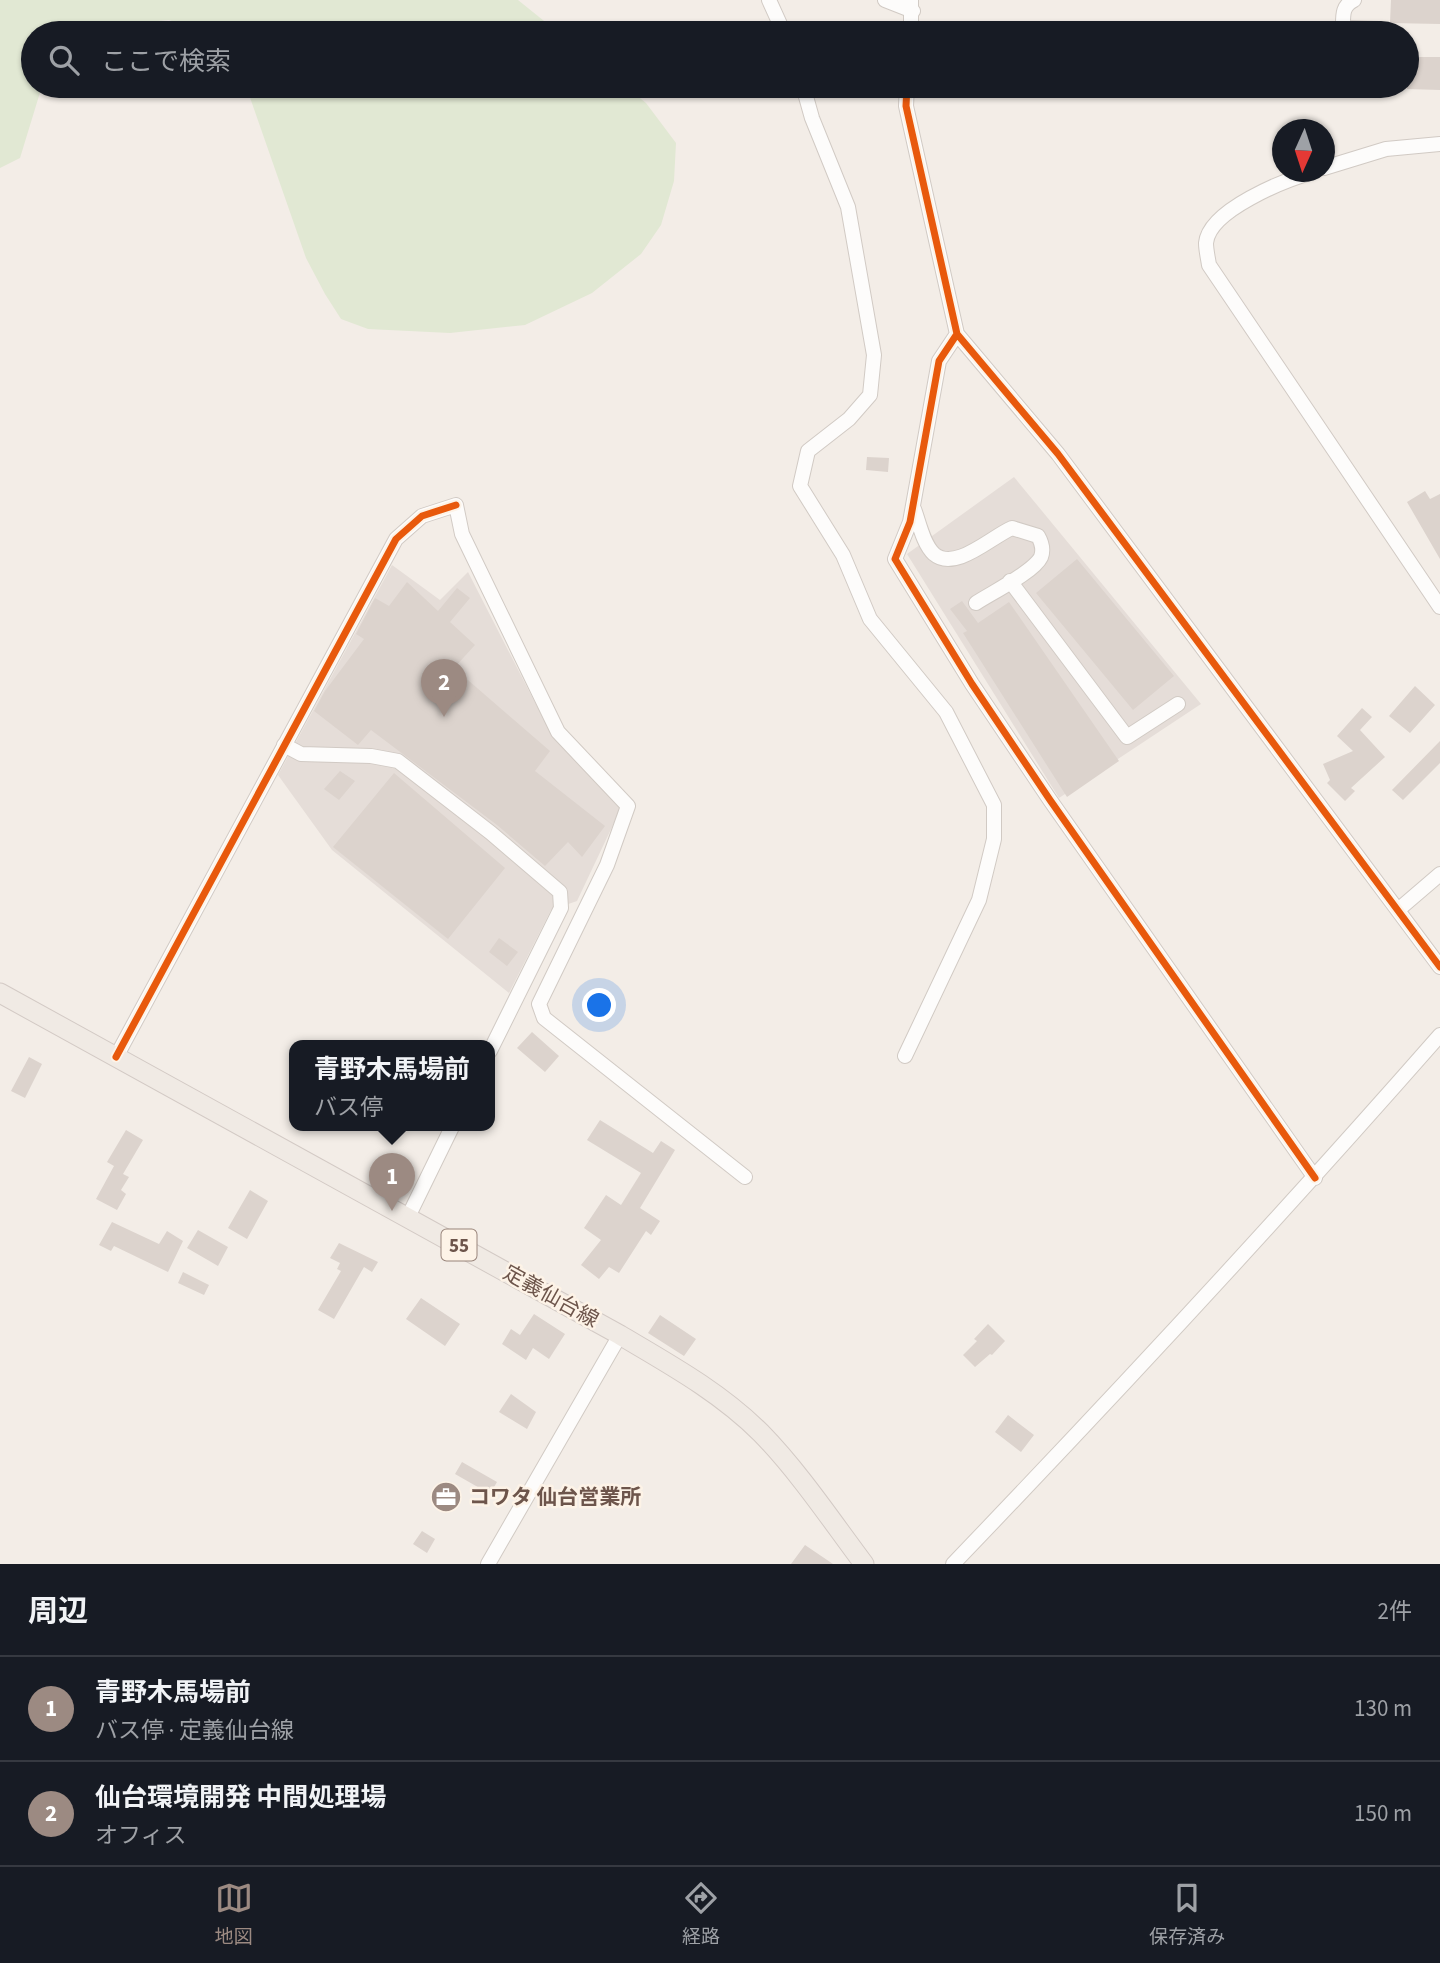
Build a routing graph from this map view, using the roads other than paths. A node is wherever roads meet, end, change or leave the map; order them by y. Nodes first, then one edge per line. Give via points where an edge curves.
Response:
1 (769, 0) edge
2 (885, 0) edge
3 (1354, 0) edge
4 (912, 6) edge
5 (779, 21) edge
6 (1343, 21) edge
7 (806, 98) edge
8 (907, 98) edge
9 (1440, 144) edge
10 (1335, 165) edge
11 (1286, 182) edge
12 (957, 334) junction
13 (913, 507) junction
14 (1010, 581) junction
15 (976, 603) dead end
16 (1440, 607) edge
17 (1178, 704) dead end
18 (284, 745) junction
19 (1440, 874) edge
20 (1398, 910) junction
21 (1440, 967) edge
22 (0, 993) edge
23 (1440, 1035) edge
24 (495, 1041) edge
25 (905, 1056) dead end
26 (116, 1057) junction
27 (450, 1131) edge
28 (745, 1177) dead end
29 (1315, 1178) junction
30 (408, 1217) junction
31 (620, 1335) junction
32 (488, 1564) edge
33 (864, 1564) edge
34 (953, 1564) edge

1 - 5 street
2 - 4 street
3 - 6 street via 1343,11
7 - 25 street via 848,207 874,355 870,395 849,419 808,451 800,485 843,555 870,619 947,712 994,805 994,839 979,900
8 - 12 street
9 - 10 street via 1386,149
11 - 16 street via 1231,209 1214,226 1206,241 1209,265
12 - 13 street via 939,361
12 - 20 street via 1058,454
13 - 14 street via 925,541 944,559 957,560 1012,528 1038,536 1043,545 1040,559
13 - 29 street via 895,559 1050,800
14 - 15 street
14 - 17 street via 1127,737
18 - 24 street via 301,754 371,755 398,761 560,892 561,908
18 - 26 street
18 - 28 street via 396,539 422,516 456,505 462,534 558,732 628,806 607,865 539,1004 544,1018
19 - 20 street
20 - 21 street
22 - 26 main road, 定義仙台線 / 55
23 - 29 street
26 - 30 main road, 定義仙台線 / 55
27 - 30 street
29 - 34 street
30 - 31 main road, 定義仙台線 / 55
31 - 32 street
31 - 33 main road, 定義仙台線 / 55 via 715,1393 761,1433

